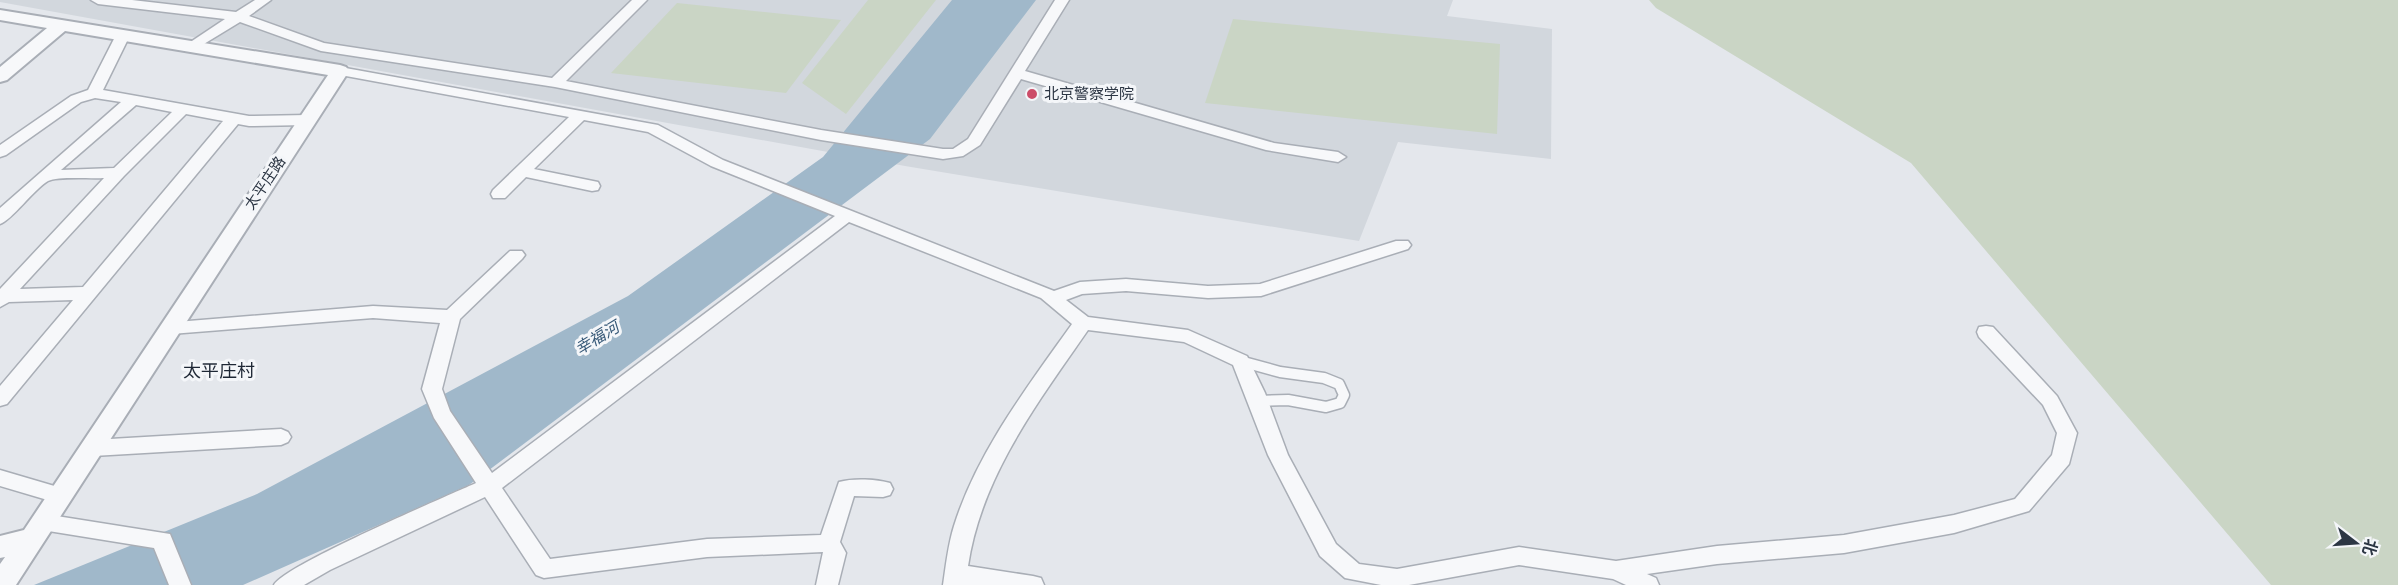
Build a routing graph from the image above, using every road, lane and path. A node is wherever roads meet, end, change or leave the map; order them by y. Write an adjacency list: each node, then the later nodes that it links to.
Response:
1 (98, 0): 6 (street)
2 (264, 0): 6 (street)
3 (640, 0): 13 (street)
4 (1062, 0): 11 (street)
5 (0, 15): 7 (street)
6 (240, 17): 9 (street); 13 (street)
7 (60, 26): 8 (street); 12 (street)
8 (123, 35): 9 (street); 14 (street)
9 (194, 46): 10 (street)
10 (340, 71): 17 (street); 19 (street, 太平庄路)
11 (1017, 73): 13 (street); 21 (street)
12 (0, 76)
13 (555, 83)
14 (94, 93): 15 (street); 20 (street)
15 (134, 99): 16 (street); 24 (street)
16 (183, 109): 18 (street); 23 (street)
17 (580, 115): 22 (street); 27 (street)
18 (235, 117): 19 (street); 31 (street)
19 (307, 120): 36 (street, 太平庄路)
20 (0, 152)
21 (1338, 157)
22 (522, 171): 25 (street); 26 (street)
23 (118, 172): 24 (street); 32 (street)
24 (44, 176): 28 (street)
25 (592, 186)
26 (499, 194)
27 (843, 214): 33 (street); 44 (street)
28 (0, 219)
29 (1402, 245): 33 (street)
30 (516, 255): 34 (street)
31 (88, 293): 32 (street); 39 (street)
32 (2, 298)
33 (1052, 298): 35 (street)
34 (451, 317): 36 (street); 44 (street)
35 (1083, 323): 38 (street); 52 (street)
36 (171, 328): 42 (street, 太平庄路)
37 (1986, 332): 50 (street)
38 (1240, 361): 40 (street); 40 (lane)
39 (0, 399)
40 (1258, 401): 50 (street)
41 (281, 437): 42 (street)
42 (93, 448): 46 (street, 太平庄路)
43 (0, 478): 46 (street)
44 (485, 478): 51 (street); 55 (street)
45 (883, 489): 48 (street)
46 (61, 496): 47 (street, 太平庄路)
47 (38, 531): 49 (street); 54 (street)
48 (829, 543): 51 (street); 56 (street)
49 (5, 562): 53 (street)
50 (1616, 570): 58 (street)
51 (550, 577)
52 (956, 579): 57 (street)
53 (1, 585)
54 (180, 585)
55 (285, 585)
56 (827, 585)
57 (1033, 585)
58 (1648, 585)

